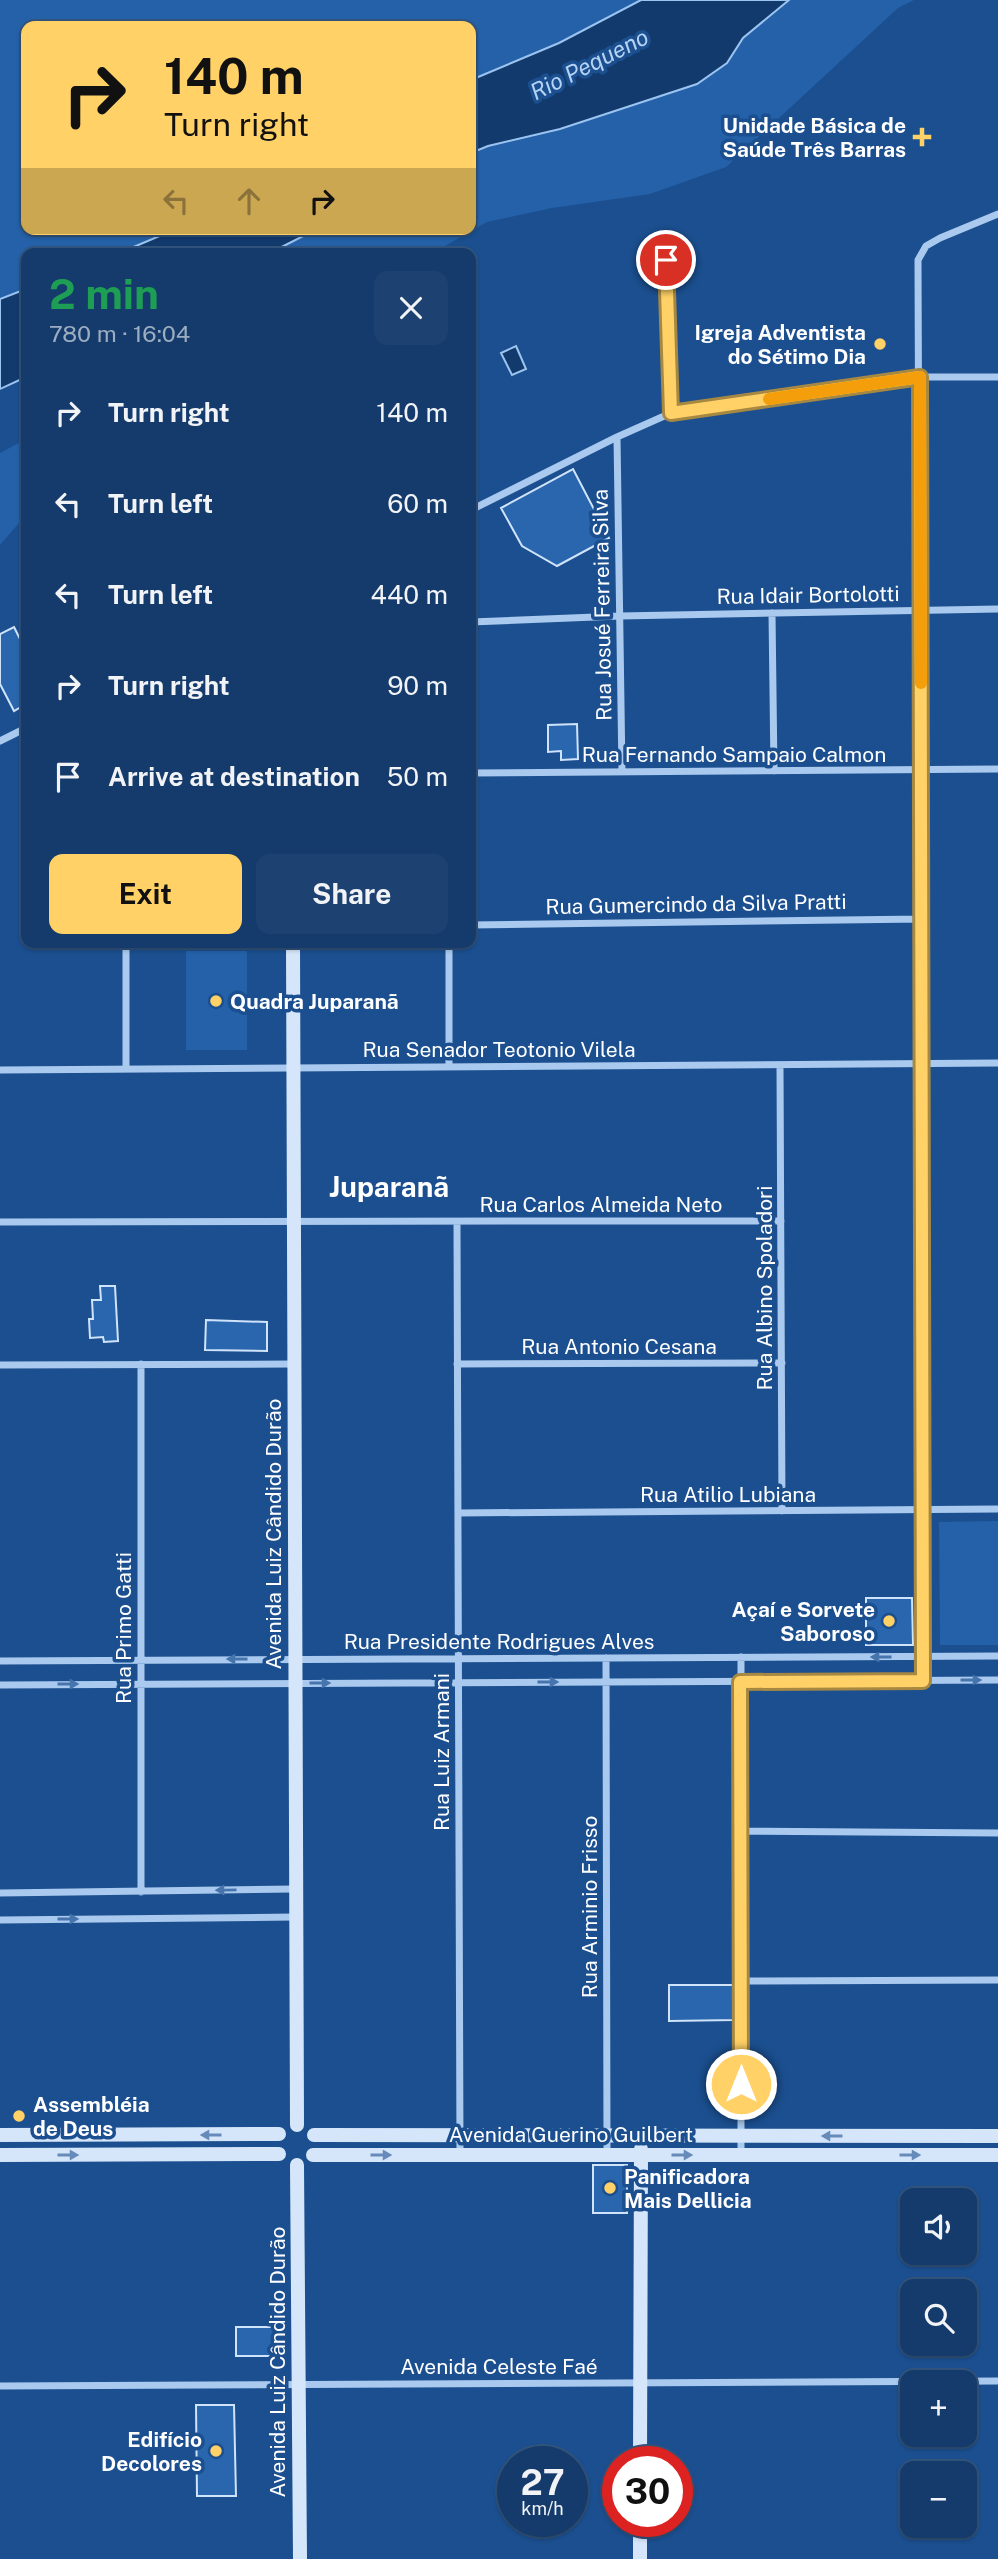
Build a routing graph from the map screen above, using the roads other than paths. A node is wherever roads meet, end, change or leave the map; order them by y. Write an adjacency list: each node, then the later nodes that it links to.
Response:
1 (998, 214): 3 (street)
2 (666, 260): 5 (street)
3 (920, 377): 4 (street); 5 (street); 9 (street)
4 (998, 377)
5 (671, 413): 6 (street)
6 (617, 437): 7 (street); 11 (street, Rua Josué Ferreira Silva)
7 (476, 508)
8 (998, 608): 9 (street, Rua Idair Bortolotti)
9 (920, 610): 10 (street, Rua Idair Bortolotti); 15 (street)
10 (772, 613): 11 (street, Rua Idair Bortolotti); 17 (street)
11 (620, 616): 12 (street, Rua Idair Bortolotti); 18 (street, Rua Josué Ferreira Silva)
12 (476, 622)
13 (21, 730): 14 (street)
14 (0, 741)
15 (921, 769): 16 (street, Rua Fernando Sampaio Calmon); 17 (street, Rua Fernando Sampaio Calmon); 20 (street)
16 (998, 769)
17 (774, 771): 18 (street, Rua Fernando Sampaio Calmon)
18 (622, 772): 19 (street, Rua Fernando Sampaio Calmon)
19 (476, 773)
20 (921, 919): 21 (street, Rua Gumercindo da Silva Pratti); 26 (street)
21 (476, 925)
22 (126, 948): 30 (street)
23 (293, 948): 29 (main road, Avenida Luiz Cândido Durão)
24 (449, 948): 28 (street)
25 (998, 1063): 26 (street, Rua Senador Teotonio Vilela)
26 (922, 1064): 27 (street, Rua Senador Teotonio Vilela); 42 (street)
27 (780, 1065): 28 (street, Rua Senador Teotonio Vilela); 33 (street, Rua Albino Spoladori)
28 (449, 1067): 29 (street, Rua Senador Teotonio Vilela)
29 (293, 1068): 30 (street, Rua Senador Teotonio Vilela); 32 (main road, Avenida Luiz Cândido Durão)
30 (126, 1069): 31 (street, Rua Senador Teotonio Vilela)
31 (0, 1070)
32 (293, 1219): 34 (street, Rua Carlos Almeida Neto); 35 (street, Rua Carlos Almeida Neto); 38 (main road, Avenida Luiz Cândido Durão)
33 (781, 1221): 34 (street, Rua Carlos Almeida Neto); 36 (street, Rua Albino Spoladori)
34 (457, 1222): 39 (street, Rua Luiz Armani)
35 (0, 1223)
36 (782, 1363): 39 (street, Rua Antonio Cesana); 43 (street, Rua Albino Spoladori)
37 (141, 1364): 38 (street); 40 (street); 51 (street, Rua Primo Gatti)
38 (293, 1364): 49 (main road, Avenida Luiz Cândido Durão)
39 (457, 1364): 44 (street, Rua Luiz Armani)
40 (0, 1365)
41 (998, 1509): 42 (street, Rua Atilio Lubiana)
42 (923, 1510): 43 (street, Rua Atilio Lubiana); 45 (street)
43 (782, 1511): 44 (street, Rua Atilio Lubiana)
44 (458, 1513): 50 (street, Rua Luiz Armani)
45 (923, 1656): 46 (street, Rua Presidente Rodrigues Alves); 47 (street, Rua Presidente Rodrigues Alves, one-way to 47); 54 (street)
46 (998, 1656)
47 (741, 1657): 48 (street, Rua Presidente Rodrigues Alves); 56 (street)
48 (606, 1658): 50 (street, Rua Presidente Rodrigues Alves); 55 (street, Rua Arminio Frisso)
49 (294, 1659): 50 (street, Rua Presidente Rodrigues Alves); 51 (street, Rua Presidente Rodrigues Alves, one-way to 51); 57 (main road, Avenida Luiz Cândido Durão)
50 (458, 1659): 58 (street, Rua Luiz Armani)
51 (141, 1660): 52 (street, Rua Presidente Rodrigues Alves); 59 (street, Rua Primo Gatti)
52 (0, 1661)
53 (998, 1680): 54 (street, Rua Presidente Rodrigues Alves, one-way to 53)
54 (923, 1681): 56 (street, Rua Presidente Rodrigues Alves)
55 (606, 1682): 56 (street, Rua Presidente Rodrigues Alves); 58 (street, Rua Presidente Rodrigues Alves, one-way to 55); 75 (street, Rua Arminio Frisso)
56 (740, 1682): 61 (street)
57 (294, 1683): 58 (street, Rua Presidente Rodrigues Alves, one-way to 58); 59 (street, Rua Presidente Rodrigues Alves); 63 (main road, Avenida Luiz Cândido Durão)
58 (457, 1683): 74 (street, Rua Luiz Armani)
59 (141, 1684): 60 (street, Rua Presidente Rodrigues Alves, one-way to 59); 64 (street, Rua Primo Gatti)
60 (0, 1685)
61 (741, 1831): 62 (street); 69 (street)
62 (998, 1833)
63 (294, 1889): 64 (street, one-way to 64); 66 (main road, Avenida Luiz Cândido Durão)
64 (141, 1892): 65 (street)
65 (0, 1893)
66 (295, 1917): 67 (street, one-way to 66); 70 (main road, Avenida Luiz Cândido Durão)
67 (0, 1920)
68 (998, 1980): 69 (street)
69 (742, 1981): 77 (street)
70 (297, 2125): 71 (main road); 73 (main road)
71 (279, 2134): 72 (main road, one-way to 72); 79 (main road)
72 (0, 2135)
73 (314, 2136): 74 (main road, Avenida Guerino Guilbert); 81 (main road)
74 (460, 2136): 75 (main road, Avenida Guerino Guilbert); 82 (street, Rua Luiz Armani)
75 (607, 2136): 76 (main road, Avenida Guerino Guilbert); 83 (street, Rua Arminio Frisso)
76 (641, 2136): 77 (main road, Avenida Guerino Guilbert); 84 (main road)
77 (741, 2136): 78 (main road, Avenida Guerino Guilbert, one-way to 77); 85 (street)
78 (998, 2136)
79 (279, 2154): 80 (main road, one-way to 79); 87 (main road)
80 (0, 2155)
81 (313, 2155): 82 (main road, Avenida Guerino Guilbert, one-way to 82); 87 (main road)
82 (460, 2155): 83 (main road, Avenida Guerino Guilbert)
83 (607, 2155): 84 (main road, Avenida Guerino Guilbert)
84 (641, 2155): 85 (main road, Avenida Guerino Guilbert, one-way to 85); 89 (main road)
85 (741, 2155): 86 (main road, Avenida Guerino Guilbert, one-way to 86)
86 (998, 2155)
87 (296, 2165): 90 (main road, Avenida Luiz Cândido Durão)
88 (998, 2381): 89 (street, Avenida Celeste Faé)
89 (641, 2383): 90 (street, Avenida Celeste Faé); 92 (main road)
90 (298, 2385): 91 (street, Avenida Celeste Faé); 94 (main road, Avenida Luiz Cândido Durão)
91 (0, 2386)
92 (640, 2446)
93 (640, 2537): 95 (main road)
94 (300, 2559)
95 (640, 2559)

